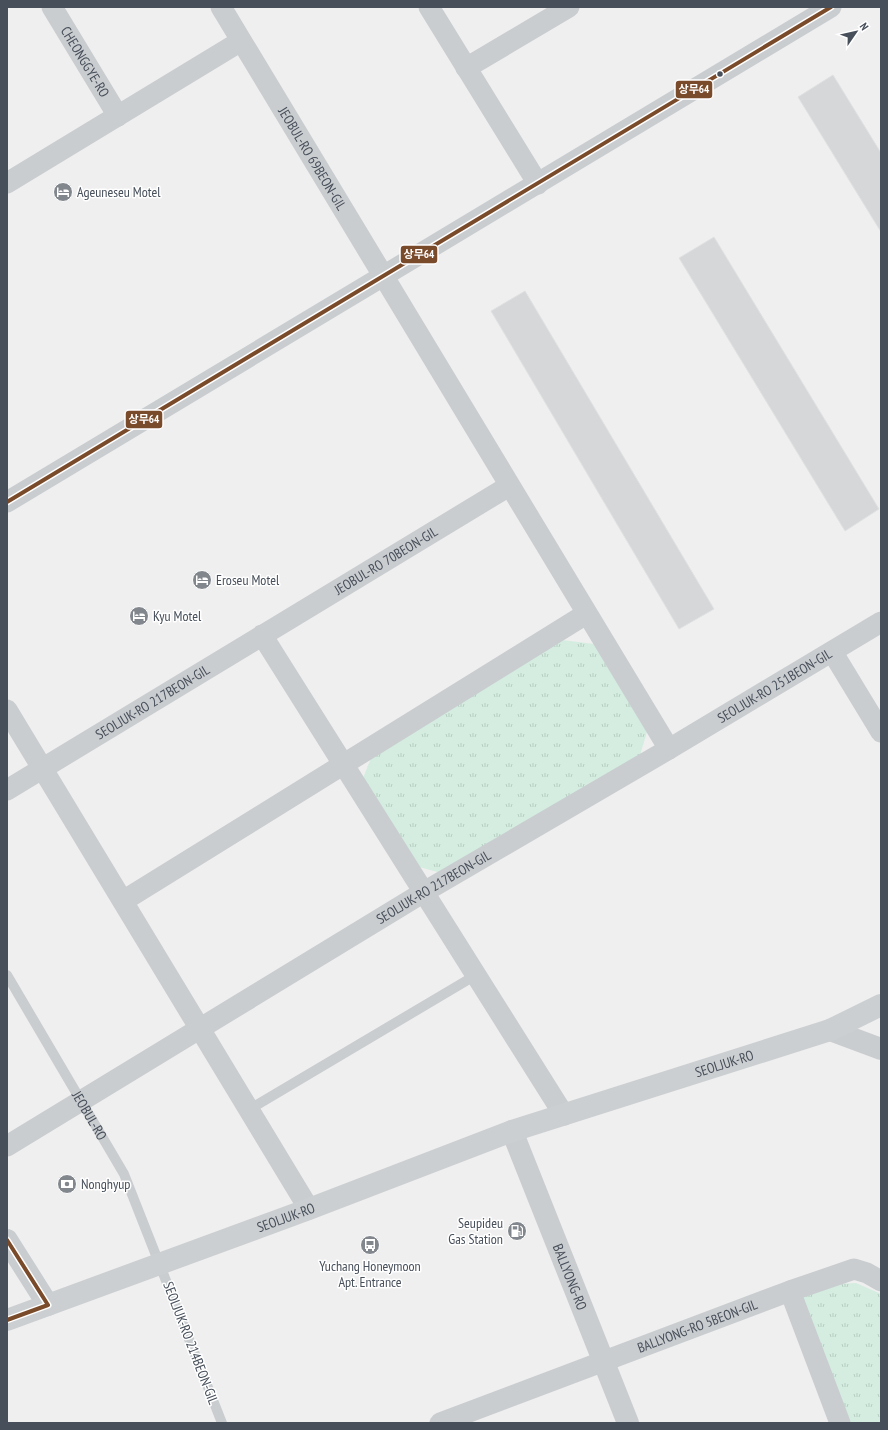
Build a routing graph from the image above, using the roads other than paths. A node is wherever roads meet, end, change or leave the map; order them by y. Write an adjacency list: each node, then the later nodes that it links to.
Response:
1 (52, 7): 8 (street, CHEONGGYE-RO)
2 (221, 7): 6 (street, JEOBUL-RO 69BEON-GIL)
3 (429, 7): 7 (street)
4 (569, 7): 7 (street)
5 (831, 7): 10 (street)
6 (241, 41): 8 (street); 11 (street, JEOBUL-RO 69BEON-GIL)
7 (466, 68): 10 (street)
8 (118, 116): 9 (street)
9 (7, 183)
10 (538, 184): 11 (street)
11 (382, 276): 12 (street); 13 (street)
12 (509, 486): 14 (street); 16 (street, JEOBUL-RO 70BEON-GIL)
13 (7, 502)
14 (586, 614): 20 (street); 21 (street)
15 (881, 622): 17 (street, SEOLJUK-RO 251BEON-GIL)
16 (262, 635): 21 (street); 22 (street, SEOLJUK-RO 217BEON-GIL)
17 (833, 653): 19 (street); 20 (street, SEOLJUK-RO 251BEON-GIL)
18 (7, 710): 22 (street)
19 (881, 732)
20 (669, 749): 24 (street, SEOLJUK-RO 217BEON-GIL)
21 (343, 764): 24 (street); 25 (street)
22 (42, 768): 23 (street, SEOLJUK-RO 217BEON-GIL); 25 (street)
23 (7, 790)
24 (424, 892): 27 (street); 29 (street, SEOLJUK-RO 217BEON-GIL)
25 (123, 901): 29 (street)
26 (7, 975): 32 (lane, JEOBUL-RO)
27 (476, 975): 33 (lane); 34 (street)
28 (881, 1005): 30 (main road, SEOLJUK-RO)
29 (201, 1028): 32 (street, SEOLJUK-RO 217BEON-GIL); 33 (street)
30 (830, 1030): 31 (street); 34 (main road, SEOLJUK-RO)
31 (881, 1049)
32 (81, 1101): 36 (street, SEOLJUK-RO 217BEON-GIL); 39 (lane, JEOBUL-RO)
33 (250, 1109): 37 (street)
34 (564, 1114): 35 (main road, SEOLJUK-RO)
35 (512, 1131): 37 (main road, SEOLJUK-RO); 44 (street, BALLYONG-RO)
36 (7, 1146)
37 (309, 1209): 39 (main road, SEOLJUK-RO)
38 (7, 1240): 42 (street)
39 (159, 1263): 42 (main road, SEOLJUK-RO); 45 (lane, SEOLJUK-RO 214BEON-GIL)
40 (881, 1281): 41 (street, BALLYONG-RO 5BEON-GIL)
41 (790, 1290): 44 (street, BALLYONG-RO 5BEON-GIL); 48 (street)
42 (48, 1305): 43 (main road, SEOLJUK-RO)
43 (7, 1320)
44 (604, 1361): 46 (street, BALLYONG-RO 5BEON-GIL); 47 (street, BALLYONG-RO)
45 (222, 1423)
46 (440, 1423)
47 (628, 1423)
48 (840, 1423)

